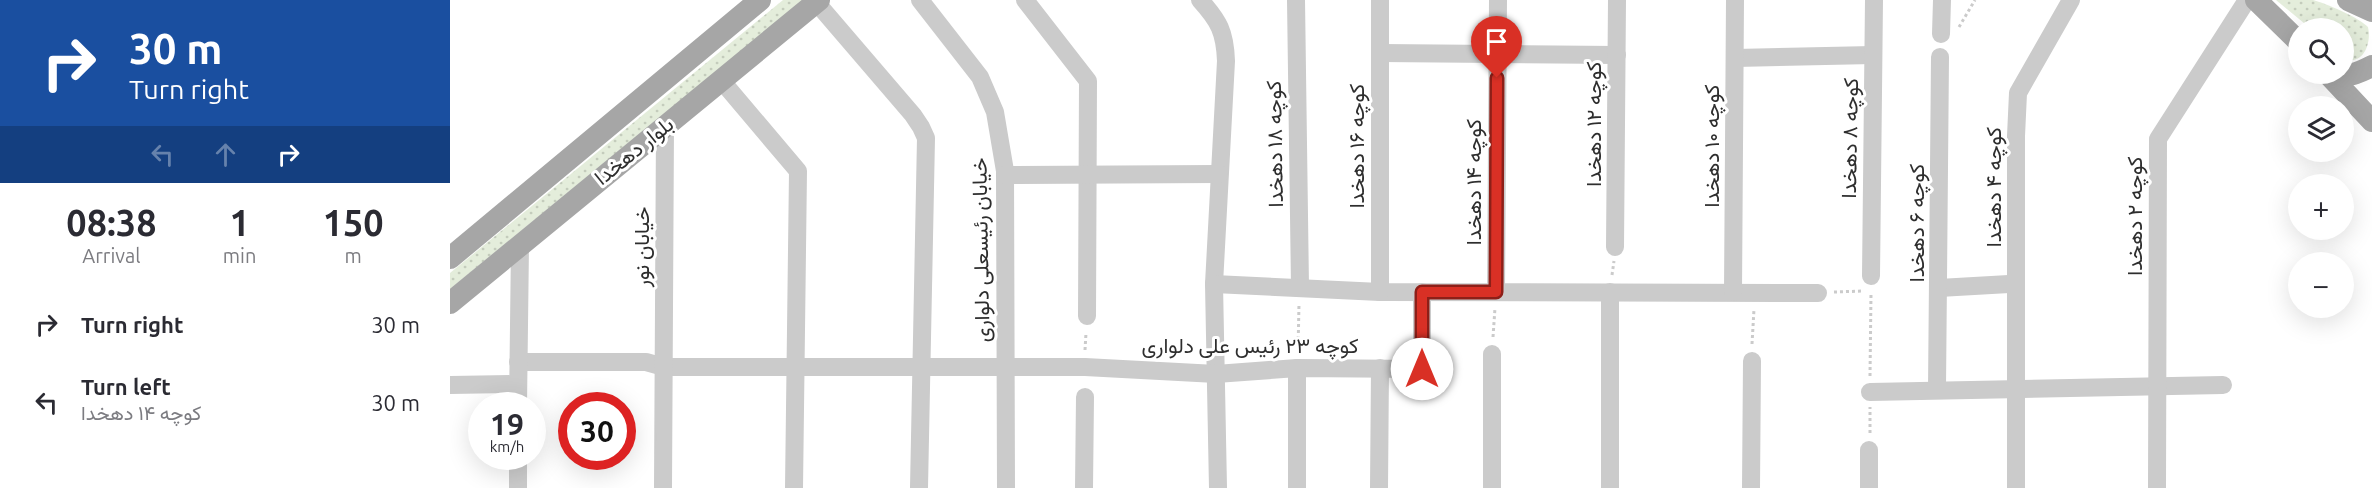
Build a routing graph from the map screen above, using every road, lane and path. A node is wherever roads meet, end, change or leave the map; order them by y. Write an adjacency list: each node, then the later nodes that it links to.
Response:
1 (760, 0): 37 (main road, بلوار دهخدا)
2 (920, 0): 34 (street, خیابان رئیسعلی دلواری)
3 (1025, 0): 32 (street)
4 (1200, 0): 33 (street)
5 (1296, 0): 41 (street, کوچه ۱۸ دهخدا)
6 (1380, 0): 20 (street, کوچه ۱۶ دهخدا)
7 (1498, 0): 21 (street, کوچه ۱۴ دهخدا)
8 (1617, 0): 22 (street, کوچه ۱۲ دهخدا)
9 (1735, 0): 25 (street, کوچه ۱۰ دهخدا)
10 (1874, 0): 23 (street, کوچه ۸ دهخدا)
11 (1942, 0): 19 (street)
12 (2071, 0): 67 (street, کوچه ۴ دهخدا)
13 (2247, 0): 66 (street, کوچه ۲ دهخدا)
14 (2256, 0): 18 (main road)
15 (2348, 0): 17 (main road)
16 (818, 1): 28 (main road, بلوار دهخدا); 55 (street)
17 (2372, 11)
18 (2288, 31)
19 (1941, 34)
20 (1380, 53): 21 (street); 43 (street, کوچه ۱۶ دهخدا)
21 (1498, 54): 22 (street); 45 (street, کوچه ۱۴ دهخدا)
22 (1617, 55): 36 (street, کوچه ۱۲ دهخدا)
23 (1873, 55): 25 (street); 38 (street, کوچه ۸ دهخدا)
24 (1940, 57): 42 (street, کوچه ۶ دهخدا)
25 (1735, 58): 47 (street, کوچه ۱۰ دهخدا)
26 (2372, 66): 27 (main road)
27 (2354, 73)
28 (721, 80): 31 (main road, بلوار دهخدا); 61 (street)
29 (2337, 84): 30 (main road)
30 (2372, 121)
31 (665, 126): 35 (main road, بلوار دهخدا); 58 (street, خیابان نور)
32 (1088, 174): 33 (street); 34 (street); 51 (street)
33 (1219, 174): 39 (street)
34 (1005, 176): 56 (street, خیابان رئیسعلی دلواری)
35 (520, 245): 50 (main road, بلوار دهخدا); 54 (street)
36 (1616, 247): 46 (path)
37 (450, 258)
38 (1871, 276)
39 (1214, 284): 41 (street); 62 (street)
40 (2009, 284): 42 (street)
41 (1300, 287): 43 (street); 59 (path)
42 (1939, 288): 68 (street, کوچه ۶ دهخدا)
43 (1380, 292): 44 (street)
44 (1422, 292): 45 (street); 60 (street, کوچه ۲۳ رئیس علی دلواری)
45 (1496, 292): 46 (street); 52 (path)
46 (1610, 292): 47 (street); 84 (street)
47 (1733, 292): 48 (street)
48 (1755, 292): 49 (street); 53 (path)
49 (1818, 293): 70 (path)
50 (450, 303)
51 (1087, 316): 57 (path)
52 (1492, 354): 83 (street)
53 (1752, 361): 85 (street)
54 (518, 362): 58 (street, کوچه ۲۳ رئیس علی دلواری); 63 (street)
55 (922, 367): 56 (street, کوچه ۲۳ رئیس علی دلواری); 61 (street, کوچه ۲۳ رئیس علی دلواری); 77 (street)
56 (1006, 367): 57 (street, کوچه ۲۳ رئیس علی دلواری); 78 (street, خیابان رئیسعلی دلواری)
57 (1085, 367): 62 (street, کوچه ۲۳ رئیس علی دلواری)
58 (664, 368): 61 (street, کوچه ۲۳ رئیس علی دلواری); 76 (street, خیابان نور)
59 (1298, 368): 60 (street, کوچه ۲۳ رئیس علی دلواری); 62 (street, کوچه ۲۳ رئیس علی دلواری); 81 (street)
60 (1380, 368): 82 (street)
61 (795, 369): 74 (street)
62 (1216, 374): 80 (street)
63 (518, 384): 64 (street); 69 (street)
64 (450, 385)
65 (2223, 385): 66 (street)
66 (2157, 386): 67 (street); 88 (street, کوچه ۲ دهخدا)
67 (2016, 388): 68 (street); 87 (street, کوچه ۴ دهخدا)
68 (1937, 389): 70 (street)
69 (518, 392)
70 (1870, 392): 72 (path)
71 (1085, 397): 79 (street)
72 (1869, 450): 86 (street)
73 (518, 470): 75 (street)
74 (794, 485)
75 (518, 488)
76 (663, 488)
77 (919, 488)
78 (1006, 488)
79 (1084, 488)
80 (1218, 488)
81 (1298, 488)
82 (1379, 488)
83 (1492, 488)
84 (1610, 488)
85 (1751, 488)
86 (1869, 488)
87 (2016, 488)
88 (2157, 488)

